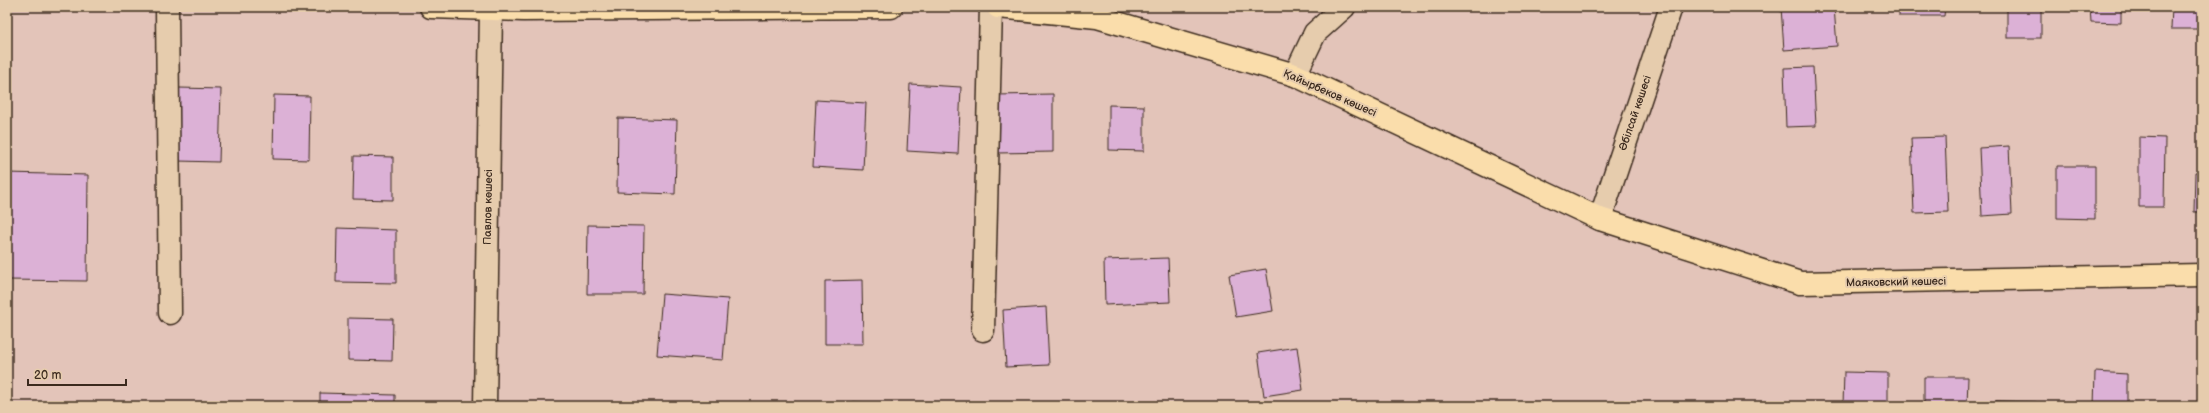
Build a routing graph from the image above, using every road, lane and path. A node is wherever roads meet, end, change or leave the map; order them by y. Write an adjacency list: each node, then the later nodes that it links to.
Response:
1 (167, 7): 13 (street)
2 (431, 7): 9 (main road)
3 (891, 7): 8 (main road)
4 (991, 7): 14 (street)
5 (998, 7): 10 (main road, Қайырбеков көшесі)
6 (1344, 7): 10 (street)
7 (1671, 7): 11 (street, Әбілсай көшесі)
8 (523, 8): 9 (main road)
9 (492, 9): 15 (street, Павлов көшесі)
10 (1295, 75): 11 (main road, Қайырбеков көшесі)
11 (1600, 219): 12 (main road, Маяковский көшесі)
12 (2202, 275)
13 (170, 314)
14 (983, 330)
15 (485, 406)

